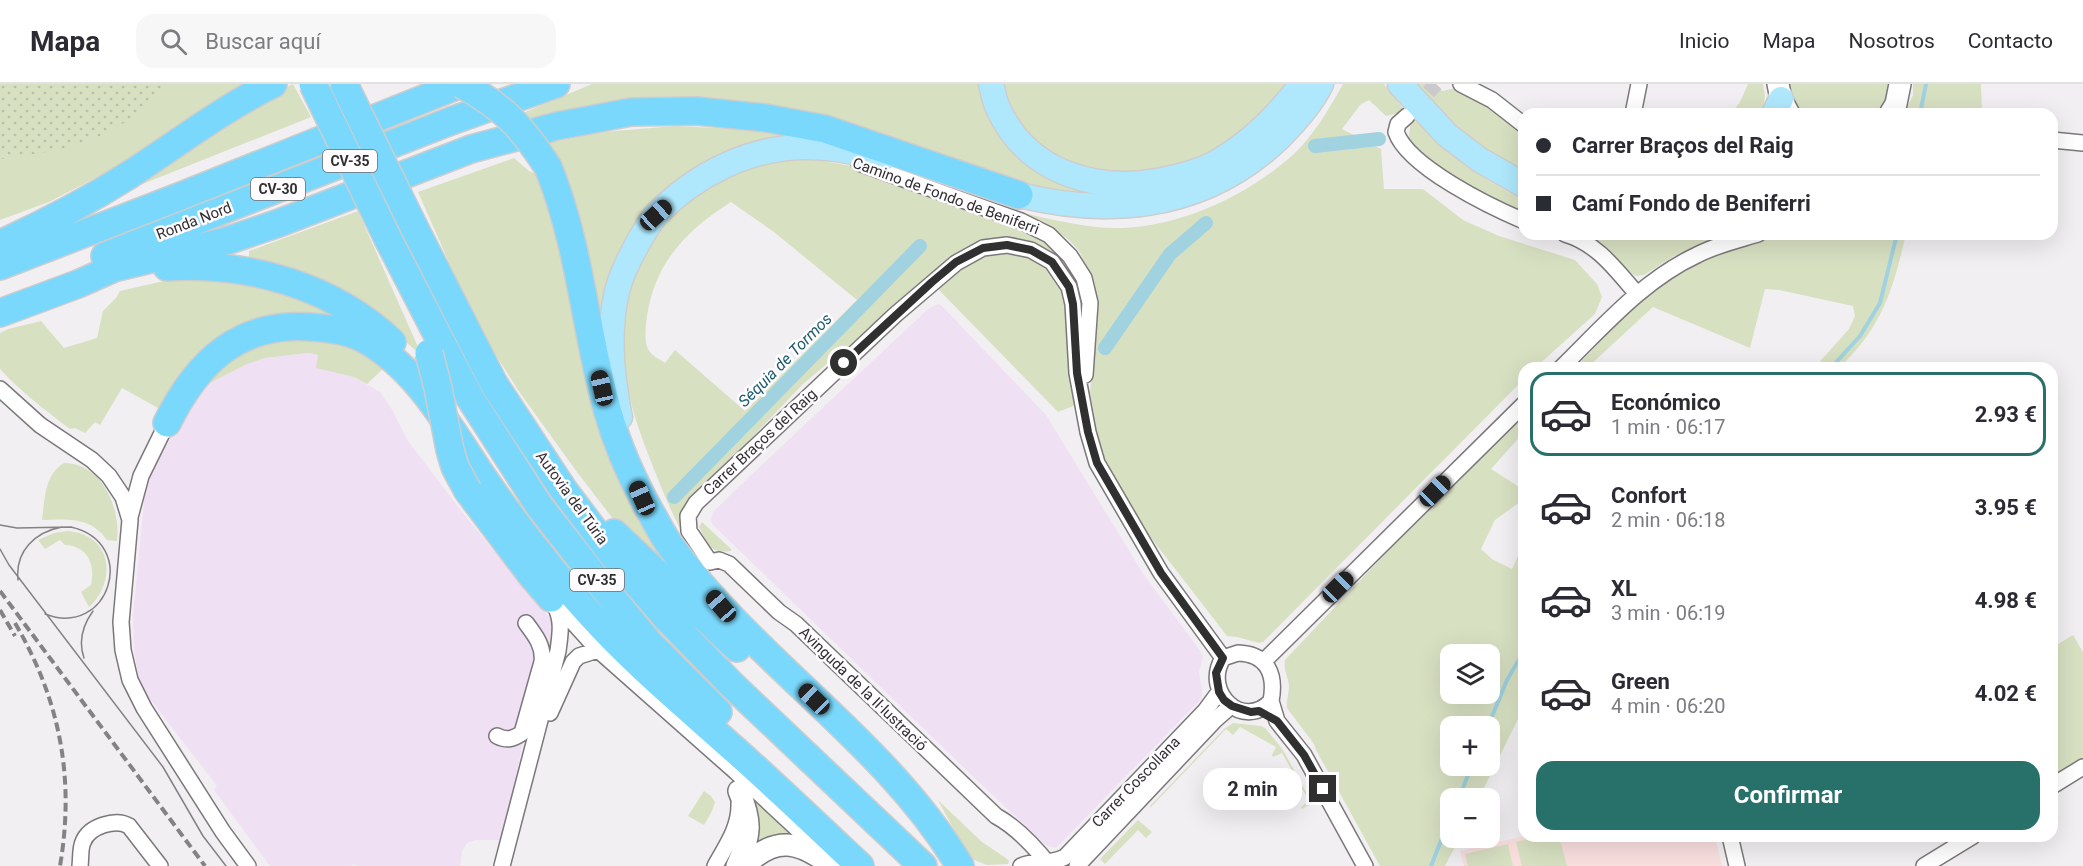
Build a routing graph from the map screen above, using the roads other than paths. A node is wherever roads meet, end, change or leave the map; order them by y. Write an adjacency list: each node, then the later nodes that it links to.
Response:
1 (273, 84): 26 (highway)
2 (313, 84): 23 (highway, Autovia del Túria / CV-35, bridge)
3 (344, 84): 37 (highway, Autovia del Túria / CV-35, bridge)
4 (461, 84): 28 (highway, Ronda Nord / CV-30); 42 (highway, bridge)
5 (556, 84): 31 (highway, Ronda Nord / CV-30)
6 (991, 84): 7 (main road)
7 (1302, 84)
8 (1321, 84): 21 (main road)
9 (1400, 84): 20 (main road)
10 (1461, 84): 16 (street)
11 (1639, 84): 13 (street)
12 (1900, 84): 14 (street)
13 (1634, 108)
14 (1894, 108)
15 (1407, 116): 22 (street)
16 (1518, 120)
17 (2058, 140): 18 (street)
18 (2083, 142)
19 (771, 151): 21 (main road); 35 (street, Camino de Fondo de Beniferri); 42 (main road)
20 (1518, 182)
21 (1019, 195): 29 (highway)
22 (1518, 219)
23 (388, 239): 43 (highway, bridge); 72 (highway, Autovia del Túria / CV-35)
24 (1582, 240): 30 (street)
25 (1740, 240): 30 (street)
26 (0, 244)
27 (1007, 245): 35 (street, Camino de Fondo de Beniferri); 40 (street, Carrer Braços del Raig)
28 (0, 266)
29 (78, 284): 32 (highway); 39 (highway)
30 (1637, 294): 33 (street)
31 (0, 296)
32 (0, 313)
33 (1567, 362)
34 (0, 389): 41 (street)
35 (1084, 402): 46 (street, Camino de Fondo de Beniferri)
36 (1518, 410): 47 (street)
37 (517, 419): 57 (highway); 73 (highway, Autovia del Túria / CV-35)
38 (167, 423): 39 (highway); 41 (street)
39 (461, 444): 71 (highway)
40 (688, 516): 60 (street, Avinguda de la Il·lustració)
41 (130, 520): 63 (street)
42 (706, 589): 74 (highway)
43 (551, 598): 45 (street); 53 (street)
44 (526, 623): 52 (street)
45 (598, 650): 51 (street); 53 (street)
46 (1223, 658): 47 (street); 48 (street)
47 (1263, 662): 50 (street)
48 (1219, 692): 49 (street); 60 (street, Carrer Coscollana)
49 (1232, 706): 50 (street); 76 (street, Carrer Coscollana)
50 (1265, 706): 77 (street)
51 (692, 734): 56 (street); 70 (street)
52 (497, 736)
53 (530, 763): 64 (street)
54 (2083, 767): 55 (street)
55 (2058, 782)
56 (739, 790): 65 (street); 66 (street)
57 (896, 801)
58 (1731, 842): 78 (street)
59 (1963, 842): 79 (street)
60 (1049, 865): 75 (street)
61 (80, 866): 62 (street)
62 (160, 866)
63 (248, 866)
64 (502, 866)
65 (715, 866)
66 (737, 866)
67 (745, 866): 70 (street)
68 (757, 866): 69 (street)
69 (820, 866)
70 (834, 866)
71 (860, 866)
72 (879, 866)
73 (923, 866)
74 (960, 866)
75 (1022, 866)
76 (1077, 866)
77 (1365, 866)
78 (1737, 866)
79 (1924, 866)

